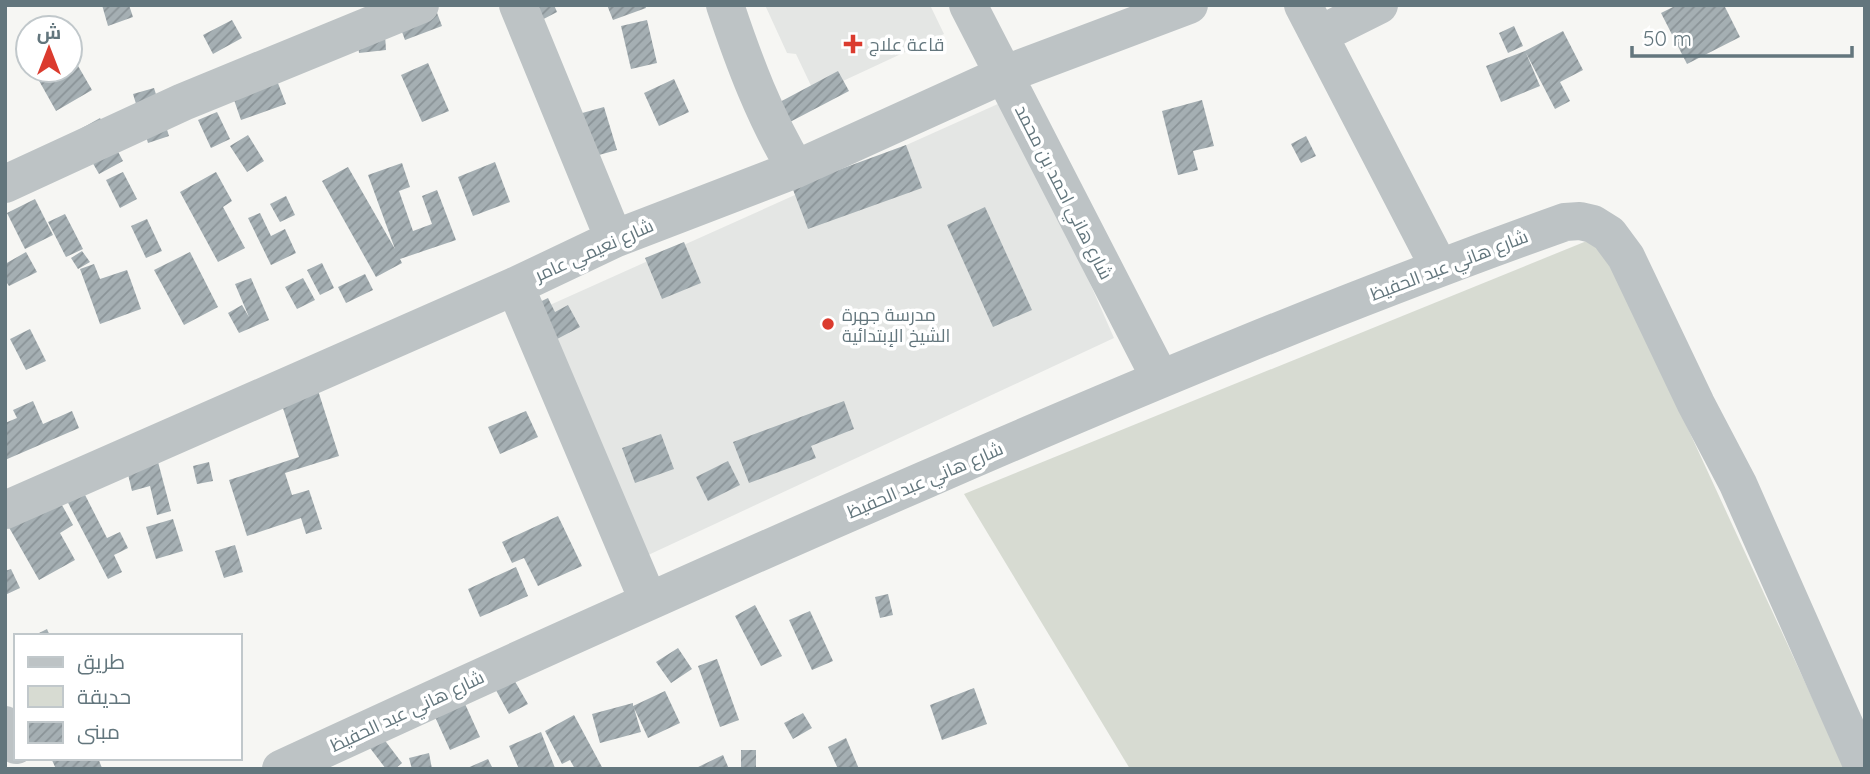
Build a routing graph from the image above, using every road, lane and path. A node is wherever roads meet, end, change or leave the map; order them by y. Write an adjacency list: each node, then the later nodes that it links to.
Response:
1 (420, 5): 10 (street)
2 (518, 5): 11 (street)
3 (725, 5): 9 (street)
4 (968, 5): 8 (street, شارع هاني احمد بن محمد)
5 (1189, 5): 8 (street, شارع نعيمي عامر)
6 (1379, 5): 7 (street)
7 (1311, 20): 12 (street)
8 (1003, 75): 9 (street, شارع نعيمي عامر); 14 (street, شارع هاني احمد بن محمد)
9 (796, 169): 11 (street, شارع نعيمي عامر)
10 (5, 184)
11 (614, 239): 13 (street, شارع نعيمي عامر)
12 (1439, 267): 14 (street, شارع هاني عبد الحفيظ); 20 (street, شارع هاني عبد الحفيظ)
13 (515, 286): 15 (street, شارع نعيمي عامر); 16 (street)
14 (1160, 378): 16 (street, شارع هاني عبد الحفيظ)
15 (5, 510)
16 (648, 600): 19 (street, شارع هاني عبد الحفيظ)
17 (5, 725): 18 (street)
18 (14, 741)
19 (281, 769)
20 (1864, 769)

